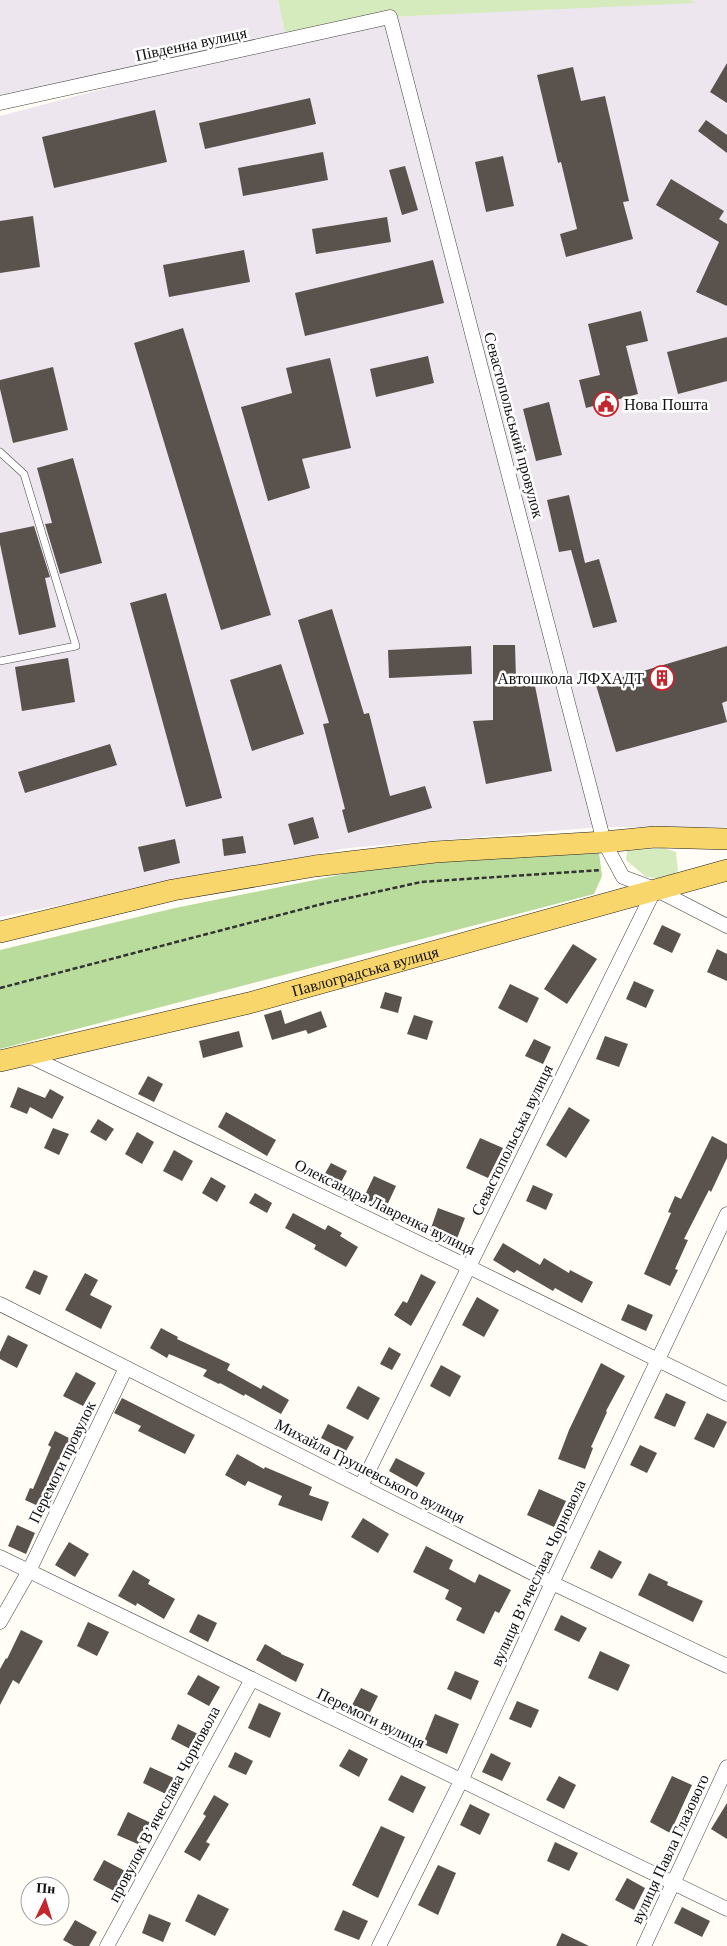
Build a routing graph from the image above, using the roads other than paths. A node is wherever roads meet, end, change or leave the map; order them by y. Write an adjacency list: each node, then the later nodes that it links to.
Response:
1 (390, 17): 2 (street, Південна вулиця); 6 (street, Севастопольський провулок)
2 (0, 103)
3 (0, 452): 4 (lane)
4 (0, 661)
5 (727, 839): 6 (main road)
6 (604, 842): 8 (street, Севастопольський провулок); 10 (main road)
7 (727, 870): 8 (main road, Павлоградська вулиця)
8 (655, 890): 9 (street, Севастопольський провулок); 11 (main road, Павлоградська вулиця); 14 (street, Севастопольська вулиця)
9 (727, 926)
10 (0, 932)
11 (26, 1054): 12 (main road, Павлоградська вулиця); 14 (street, Олександра Лавренка вулиця)
12 (0, 1061)
13 (727, 1214): 16 (street, вулиця В’ячеслава Чорновола)
14 (469, 1267): 16 (street, Олександра Лавренка вулиця); 19 (street, Севастопольська вулиця)
15 (0, 1304): 17 (street, Михайла Грушевського вулиця)
16 (659, 1360): 18 (street, Олександра Лавренка вулиця); 22 (street, вулиця В’ячеслава Чорновола)
17 (126, 1368): 19 (street, Михайла Грушевського вулиця); 21 (street, Перемоги провулок)
18 (727, 1394)
19 (361, 1486): 22 (street, Михайла Грушевського вулиця)
20 (0, 1557): 21 (street, Перемоги вулиця)
21 (29, 1572): 23 (street, Перемоги провулок); 25 (street, Перемоги вулиця)
22 (552, 1583): 24 (street, Михайла Грушевського вулиця); 27 (street, вулиця В’ячеслава Чорновола)
23 (0, 1622)
24 (727, 1666)
25 (252, 1679): 27 (street, Перемоги вулиця); 30 (street, провулок В’ячеслава Чорновола)
26 (727, 1766): 28 (street, вулиця Павла Глазового)
27 (460, 1781): 28 (street, Перемоги вулиця); 31 (street, вулиця В’ячеслава Чорновола)
28 (674, 1884): 29 (street, Перемоги вулиця); 32 (street, вулиця Павла Глазового)
29 (727, 1909)
30 (107, 1946)
31 (379, 1946)
32 (644, 1946)

